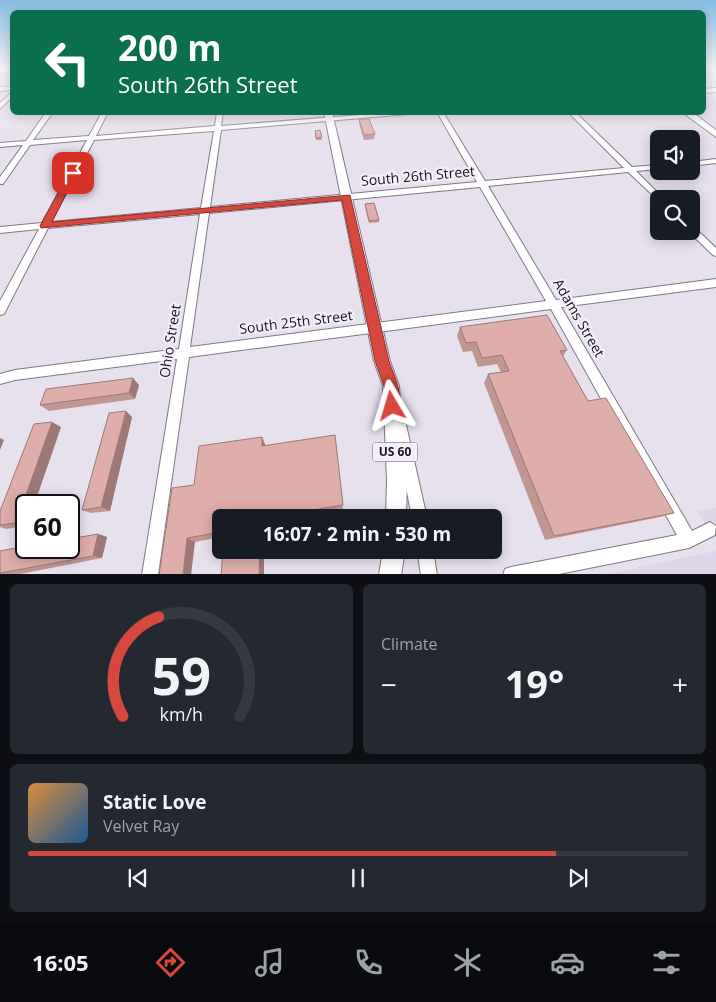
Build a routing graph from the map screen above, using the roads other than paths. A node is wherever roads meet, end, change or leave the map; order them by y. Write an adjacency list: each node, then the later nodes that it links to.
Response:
1 (10, 96): 2 (street)
2 (0, 107)
3 (48, 115): 14 (street)
4 (104, 115): 13 (street)
5 (219, 115): 11 (street, Ohio Street)
6 (354, 115): 10 (street)
7 (442, 115): 21 (street, Adams Street)
8 (574, 115): 19 (street)
9 (690, 115): 12 (main road)
10 (329, 116): 11 (street); 23 (main road, US 60)
11 (217, 129): 13 (street); 24 (street, Ohio Street)
12 (716, 134)
13 (92, 138): 14 (street); 25 (street)
14 (28, 143): 15 (street); 20 (street)
15 (0, 145)
16 (716, 161): 17 (street)
17 (700, 163)
18 (650, 168): 19 (street, South 26th Street)
19 (630, 170): 21 (street, South 26th Street); 22 (street)
20 (0, 182)
21 (483, 184): 23 (street, South 26th Street); 30 (street, Adams Street)
22 (651, 190)
23 (346, 197): 24 (street, South 26th Street); 32 (main road, US 60)
24 (205, 210): 25 (street, South 26th Street); 33 (street, Ohio Street)
25 (45, 226): 26 (street, South 26th Street); 31 (street)
26 (0, 230)
27 (700, 238): 28 (street)
28 (716, 253)
29 (716, 283): 30 (street, South 25th Street)
30 (554, 305): 32 (street, South 25th Street); 39 (street, Adams Street)
31 (0, 311)
32 (375, 327): 33 (street, South 25th Street); 35 (main road, US 60)
33 (184, 352): 34 (street, South 25th Street); 42 (street, Ohio Street)
34 (0, 379)
35 (391, 386): 36 (main road, US 60); 37 (street)
36 (396, 509)
37 (418, 509)
38 (710, 530): 39 (street)
39 (689, 540): 45 (street)
40 (392, 559): 43 (main road)
41 (426, 559): 44 (street)
42 (150, 574)
43 (390, 574)
44 (429, 574)
45 (512, 574)

